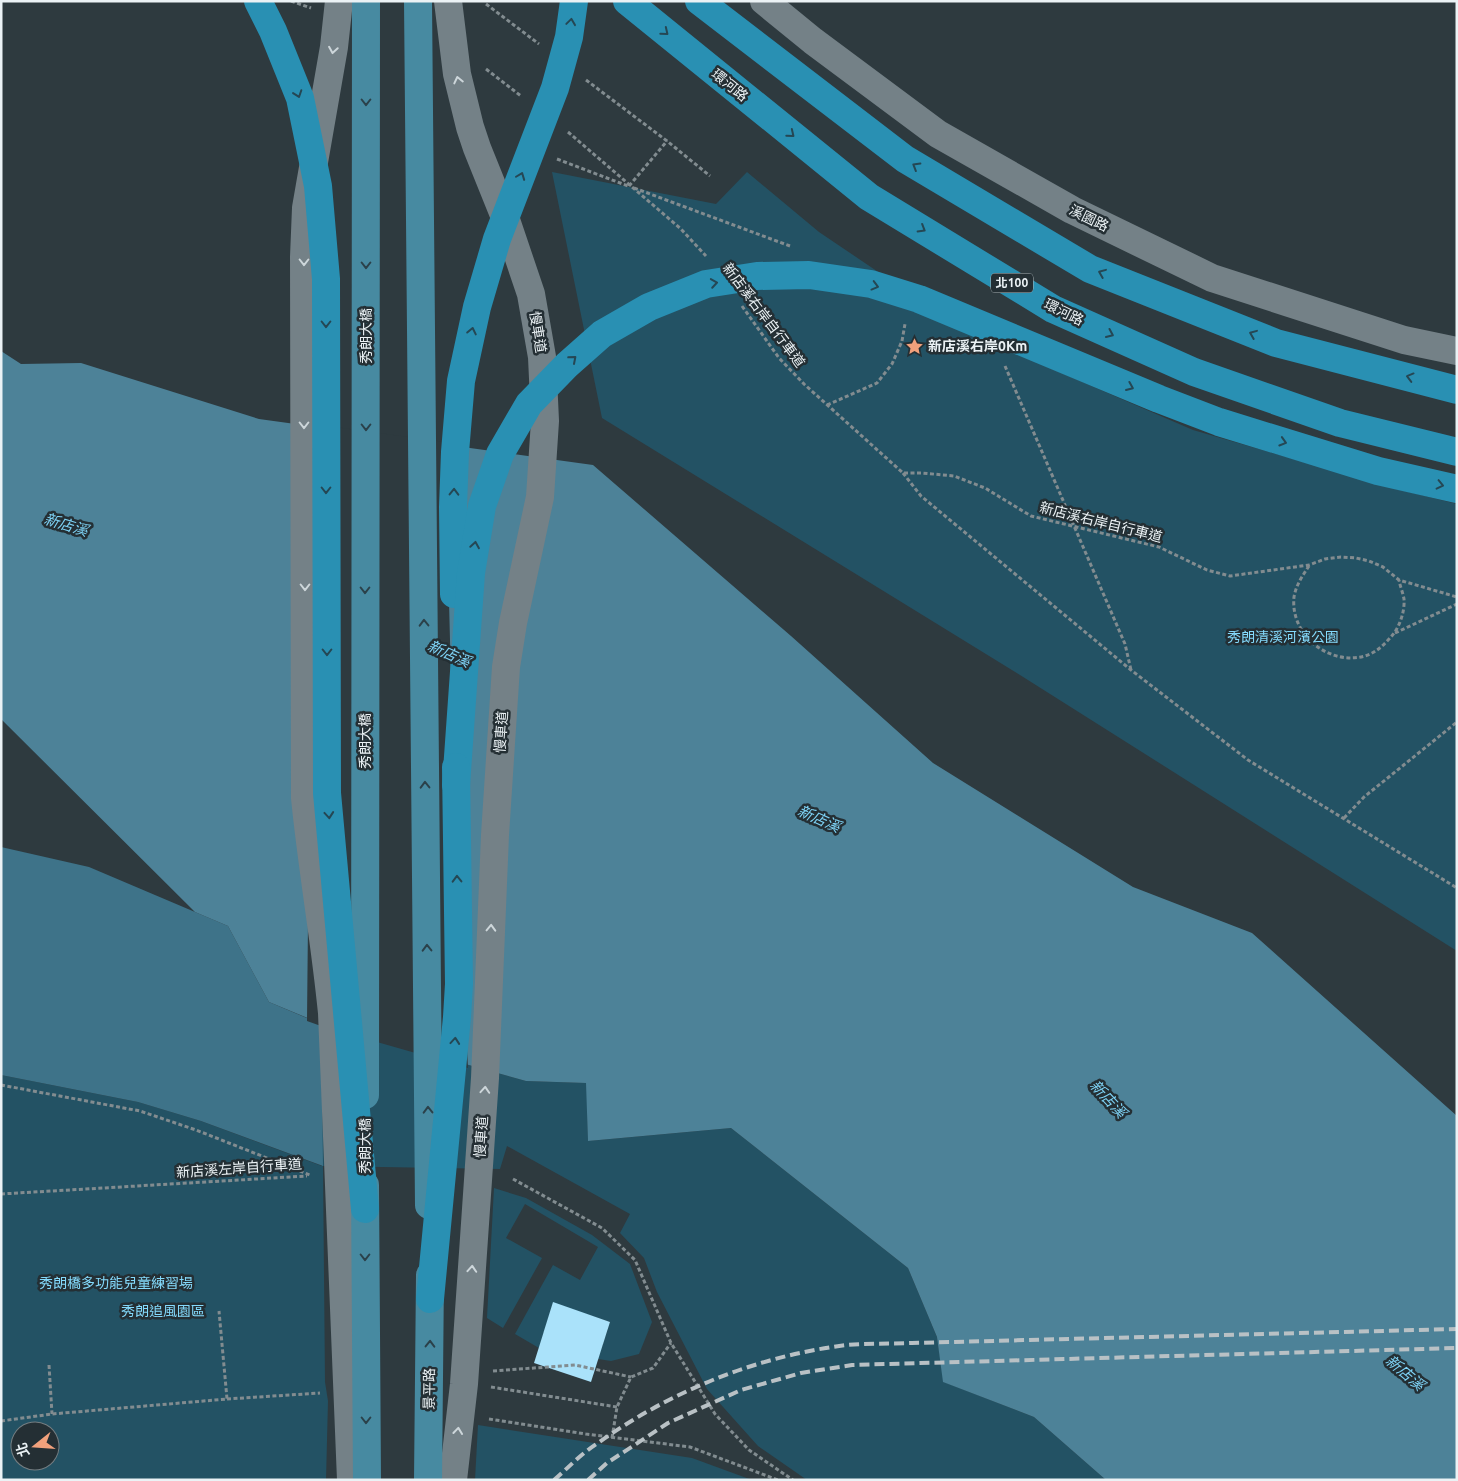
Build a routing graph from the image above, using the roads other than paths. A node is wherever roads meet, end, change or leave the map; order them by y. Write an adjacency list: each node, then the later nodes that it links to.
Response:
1 (258, 1): 15 (highway, one-way to 15)
2 (366, 1): 15 (main road, 秀朗大橋, one-way to 15)
3 (418, 1): 16 (main road, one-way to 3)
4 (448, 1): 20 (street, 慢車道, one-way to 4)
5 (574, 1): 14 (highway, one-way to 5)
6 (627, 1): 12 (highway, 環河路 / 北100, one-way to 12)
7 (699, 1): 11 (highway, one-way to 7)
8 (764, 1): 10 (street, 溪園路)
9 (329, 6): 17 (street, one-way to 17)
10 (1457, 351)
11 (1457, 390)
12 (1457, 452)
13 (1457, 489): 14 (highway, one-way to 13)
14 (456, 785): 16 (highway, one-way to 14)
15 (365, 1209): 18 (main road, 秀朗大橋, one-way to 18)
16 (430, 1299): 19 (main road, 景平路, one-way to 16)
17 (351, 1480)
18 (367, 1480)
19 (428, 1480)
20 (453, 1480)

